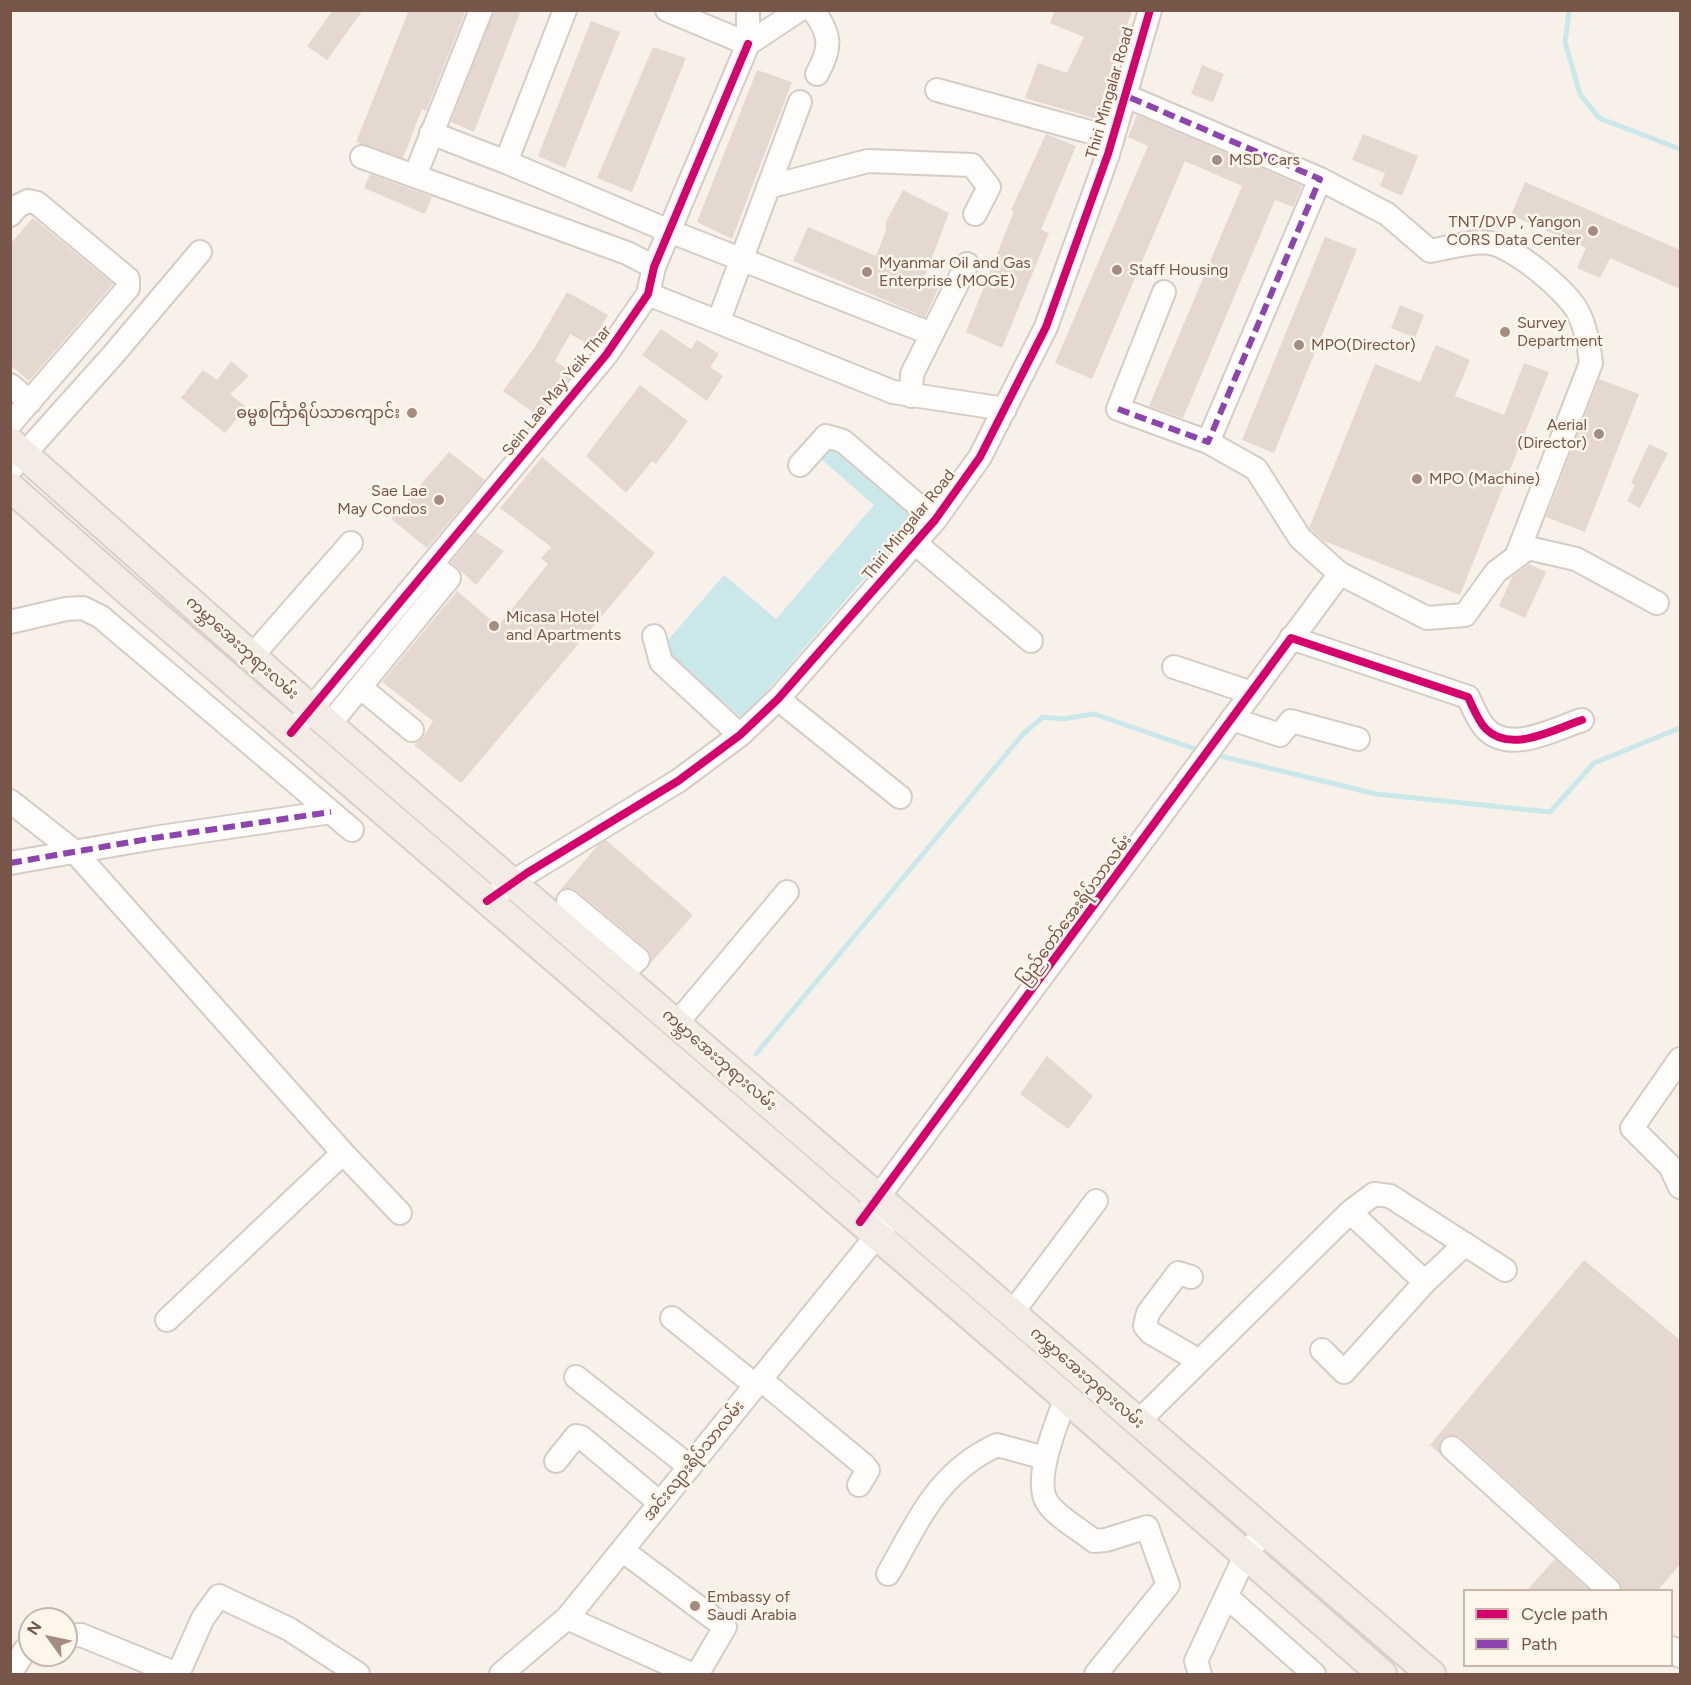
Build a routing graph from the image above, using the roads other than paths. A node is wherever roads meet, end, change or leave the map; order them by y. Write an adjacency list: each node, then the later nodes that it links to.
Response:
1 (481, 10): 13 (street)
2 (565, 10): 16 (street)
3 (667, 10): 8 (street)
4 (748, 10): 8 (street)
5 (813, 10): 9 (street)
6 (1150, 10): 11 (street, Thiri Mingalar Road)
7 (787, 14): 8 (street)
8 (748, 44): 22 (street, Sein Lae May Yeik Thar)
9 (817, 74)
10 (937, 90): 14 (street)
11 (1124, 95): 14 (street, Thiri Mingalar Road); 18 (street)
12 (800, 102): 19 (street)
13 (431, 133): 16 (street); 17 (street)
14 (1112, 138): 34 (street, Thiri Mingalar Road)
15 (362, 157): 17 (street)
16 (506, 162): 22 (street)
17 (415, 176): 26 (street)
18 (1320, 179): 36 (street); 43 (street)
19 (768, 187): 20 (street); 24 (street)
20 (975, 213)
21 (10, 215): 33 (street)
22 (669, 231): 24 (street); 26 (street, Sein Lae May Yeik Thar)
23 (200, 252): 37 (street)
24 (741, 259): 29 (street); 30 (street)
25 (967, 264): 30 (street)
26 (654, 267): 28 (street, Sein Lae May Yeik Thar)
27 (1164, 292): 36 (street)
28 (648, 294): 29 (street); 44 (street, Sein Lae May Yeik Thar)
29 (719, 320): 32 (street)
30 (932, 334): 32 (street)
31 (10, 385): 33 (street)
32 (911, 396): 34 (street)
33 (30, 402): 35 (street)
34 (1005, 409): 40 (street, Thiri Mingalar Road)
35 (10, 424)
36 (1208, 442): 43 (street)
37 (15, 456): 51 (main road, ကမ္ဘာအေးဘုရားလမ်း)
38 (800, 465): 40 (street)
39 (10, 487): 60 (main road, ကမ္ဘာအေးဘုရားလမ်း)
40 (935, 520): 42 (street, Thiri Mingalar Road)
41 (351, 543): 51 (street)
42 (915, 543): 50 (street); 55 (street, Thiri Mingalar Road)
43 (1516, 557): 46 (street)
44 (432, 565): 53 (street); 56 (street, Sein Lae May Yeik Thar)
45 (1333, 583): 49 (street, ပြည်တော်အေးရိပ်သာလမ်း)
46 (1657, 603)
47 (10, 622): 65 (street)
48 (654, 636): 61 (street)
49 (1291, 638): 54 (street, ပြည်တော်အေးရိပ်သာလမ်း); 58 (street)
50 (1030, 640)
51 (252, 656): 56 (main road, ကမ္ဘာအေးဘုရားလမ်း)
52 (1174, 667): 54 (street)
53 (360, 687): 56 (street); 59 (street)
54 (1252, 693): 57 (street, ပြည်တော်အေးရိပ်သာလမ်း)
55 (778, 699): 61 (street, Thiri Mingalar Road); 63 (street)
56 (320, 717): 60 (street); 69 (main road, ကမ္ဘာအေးဘုရားလမ်း)
57 (1232, 719): 62 (street); 79 (street, ပြည်တော်အေးရိပ်သာလမ်း)
58 (1582, 720)
59 (412, 730)
60 (291, 733): 71 (main road, ကမ္ဘာအေးဘုရားလမ်း)
61 (740, 735): 69 (street, Thiri Mingalar Road)
62 (1358, 739)
63 (900, 797)
64 (10, 801): 67 (street)
65 (331, 812): 66 (street); 67 (street)
66 (352, 830)
67 (75, 852): 68 (street); 76 (street)
68 (10, 863)
69 (513, 882): 71 (street, Thiri Mingalar Road); 73 (main road, ကမ္ဘာအေးဘုရားလမ်း)
70 (787, 892): 74 (street)
71 (487, 901): 82 (main road, ကမ္ဘာအေးဘုရားလမ်း)
72 (568, 901): 73 (street)
73 (621, 975): 74 (main road, ကမ္ဘာအေးဘုရားလမ်း)
74 (677, 1023): 79 (main road, ကမ္ဘာအေးဘုရားလမ်း)
75 (1680, 1059): 77 (street)
76 (343, 1153): 81 (street); 89 (street)
77 (1680, 1187)
78 (1096, 1202): 87 (street)
79 (887, 1205): 82 (street, ပြည်တော်အေးရိပ်သာလမ်း); 87 (main road, ကမ္ဘာအေးဘုရားလမ်း)
80 (1350, 1212): 83 (street); 86 (street); 91 (street)
81 (400, 1213)
82 (868, 1229): 94 (street, အင်းလျားရိပ်သာလမ်း); 95 (main road, ကမ္ဘာအေးဘုရားလမ်း)
83 (1465, 1244): 84 (street); 86 (street)
84 (1505, 1270)
85 (1191, 1277): 91 (street)
86 (1425, 1282): 90 (street)
87 (1012, 1313): 92 (main road, ကမ္ဘာအေးဘုရားလမ်း)
88 (672, 1318): 94 (street)
89 (167, 1320)
90 (1322, 1350)
91 (1198, 1360): 96 (street)
92 (1084, 1375): 95 (main road); 96 (main road, ကမ္ဘာအေးဘုရားလမ်း)
93 (576, 1377): 100 (street)
94 (757, 1382): 100 (street, အင်းလျားရိပ်သာလမ်း); 101 (street)
95 (1066, 1398): 98 (street); 105 (main road, ကမ္ဘာအေးဘုရားလမ်း)
96 (1138, 1422): 103 (main road, ကမ္ဘာအေးဘုရားလမ်း)
97 (1452, 1448): 107 (street)
98 (1045, 1458): 106 (street); 117 (street)
99 (556, 1461): 102 (street)
100 (690, 1467): 102 (street, အင်းလျားရိပ်သာလမ်း)
101 (859, 1485)
102 (660, 1503): 104 (street, အင်းလျားရိပ်သာလမ်း)
103 (1266, 1530): 105 (street); 112 (main road, ကမ္ဘာအေးဘုရားလမ်း)
104 (622, 1550): 109 (street, အင်းလျားရိပ်သာလမ်း); 109 (street)
105 (1246, 1554): 108 (street); 120 (main road, ကမ္ဘာအေးဘုရားလမ်း)
106 (888, 1575)
107 (1608, 1589)
108 (1227, 1596): 118 (street); 119 (street)
109 (567, 1618): 116 (street, အင်းလျားရိပ်သာလမ်း)
110 (78, 1635): 114 (street)
111 (18, 1661): 113 (street)
112 (1421, 1666): 120 (street)
113 (10, 1674)
114 (177, 1674): 115 (street)
115 (358, 1674)
116 (501, 1674)
117 (1096, 1674)
118 (1200, 1674)
119 (1314, 1674)
120 (1383, 1674)

